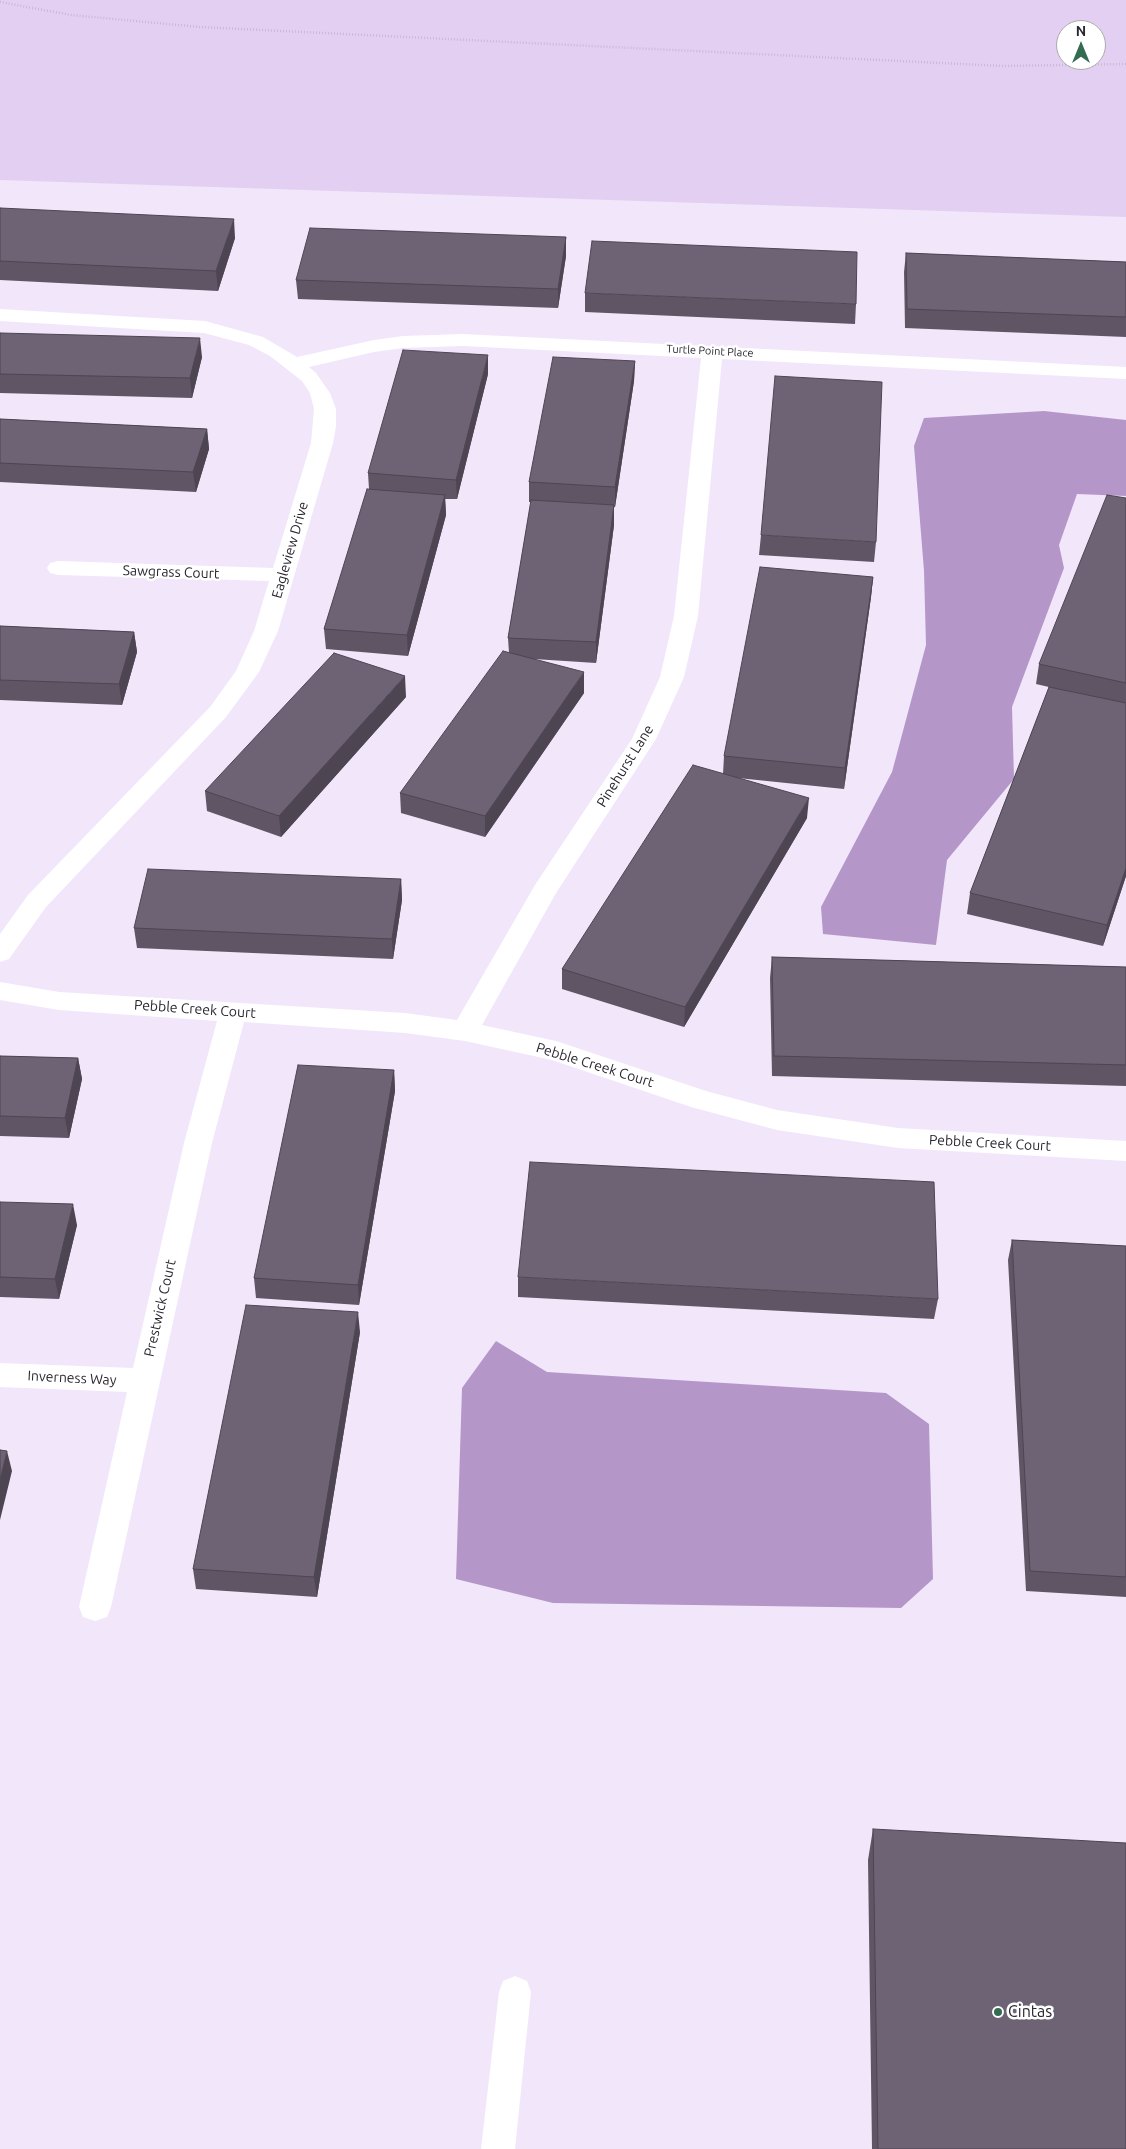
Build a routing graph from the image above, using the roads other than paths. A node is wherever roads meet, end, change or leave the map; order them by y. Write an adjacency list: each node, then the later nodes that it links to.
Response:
1 (0, 315): 3 (street, Eagleview Drive)
2 (712, 351): 3 (street, Turtle Point Place); 4 (street, Turtle Point Place); 10 (street, Pinehurst Lane)
3 (295, 364): 6 (street, Eagleview Drive)
4 (1126, 373)
5 (58, 568): 6 (street, Sawgrass Court)
6 (283, 575): 7 (street, Eagleview Drive)
7 (0, 953)
8 (0, 991): 9 (street, Pebble Creek Court)
9 (233, 1012): 10 (street, Pebble Creek Court); 13 (street, Prestwick Court)
10 (465, 1031): 11 (street, Pebble Creek Court)
11 (1126, 1151)
12 (0, 1375): 13 (street, Inverness Way)
13 (144, 1381): 14 (street, Prestwick Court)
14 (95, 1607)
15 (515, 1992): 16 (lane)
16 (498, 2149)

